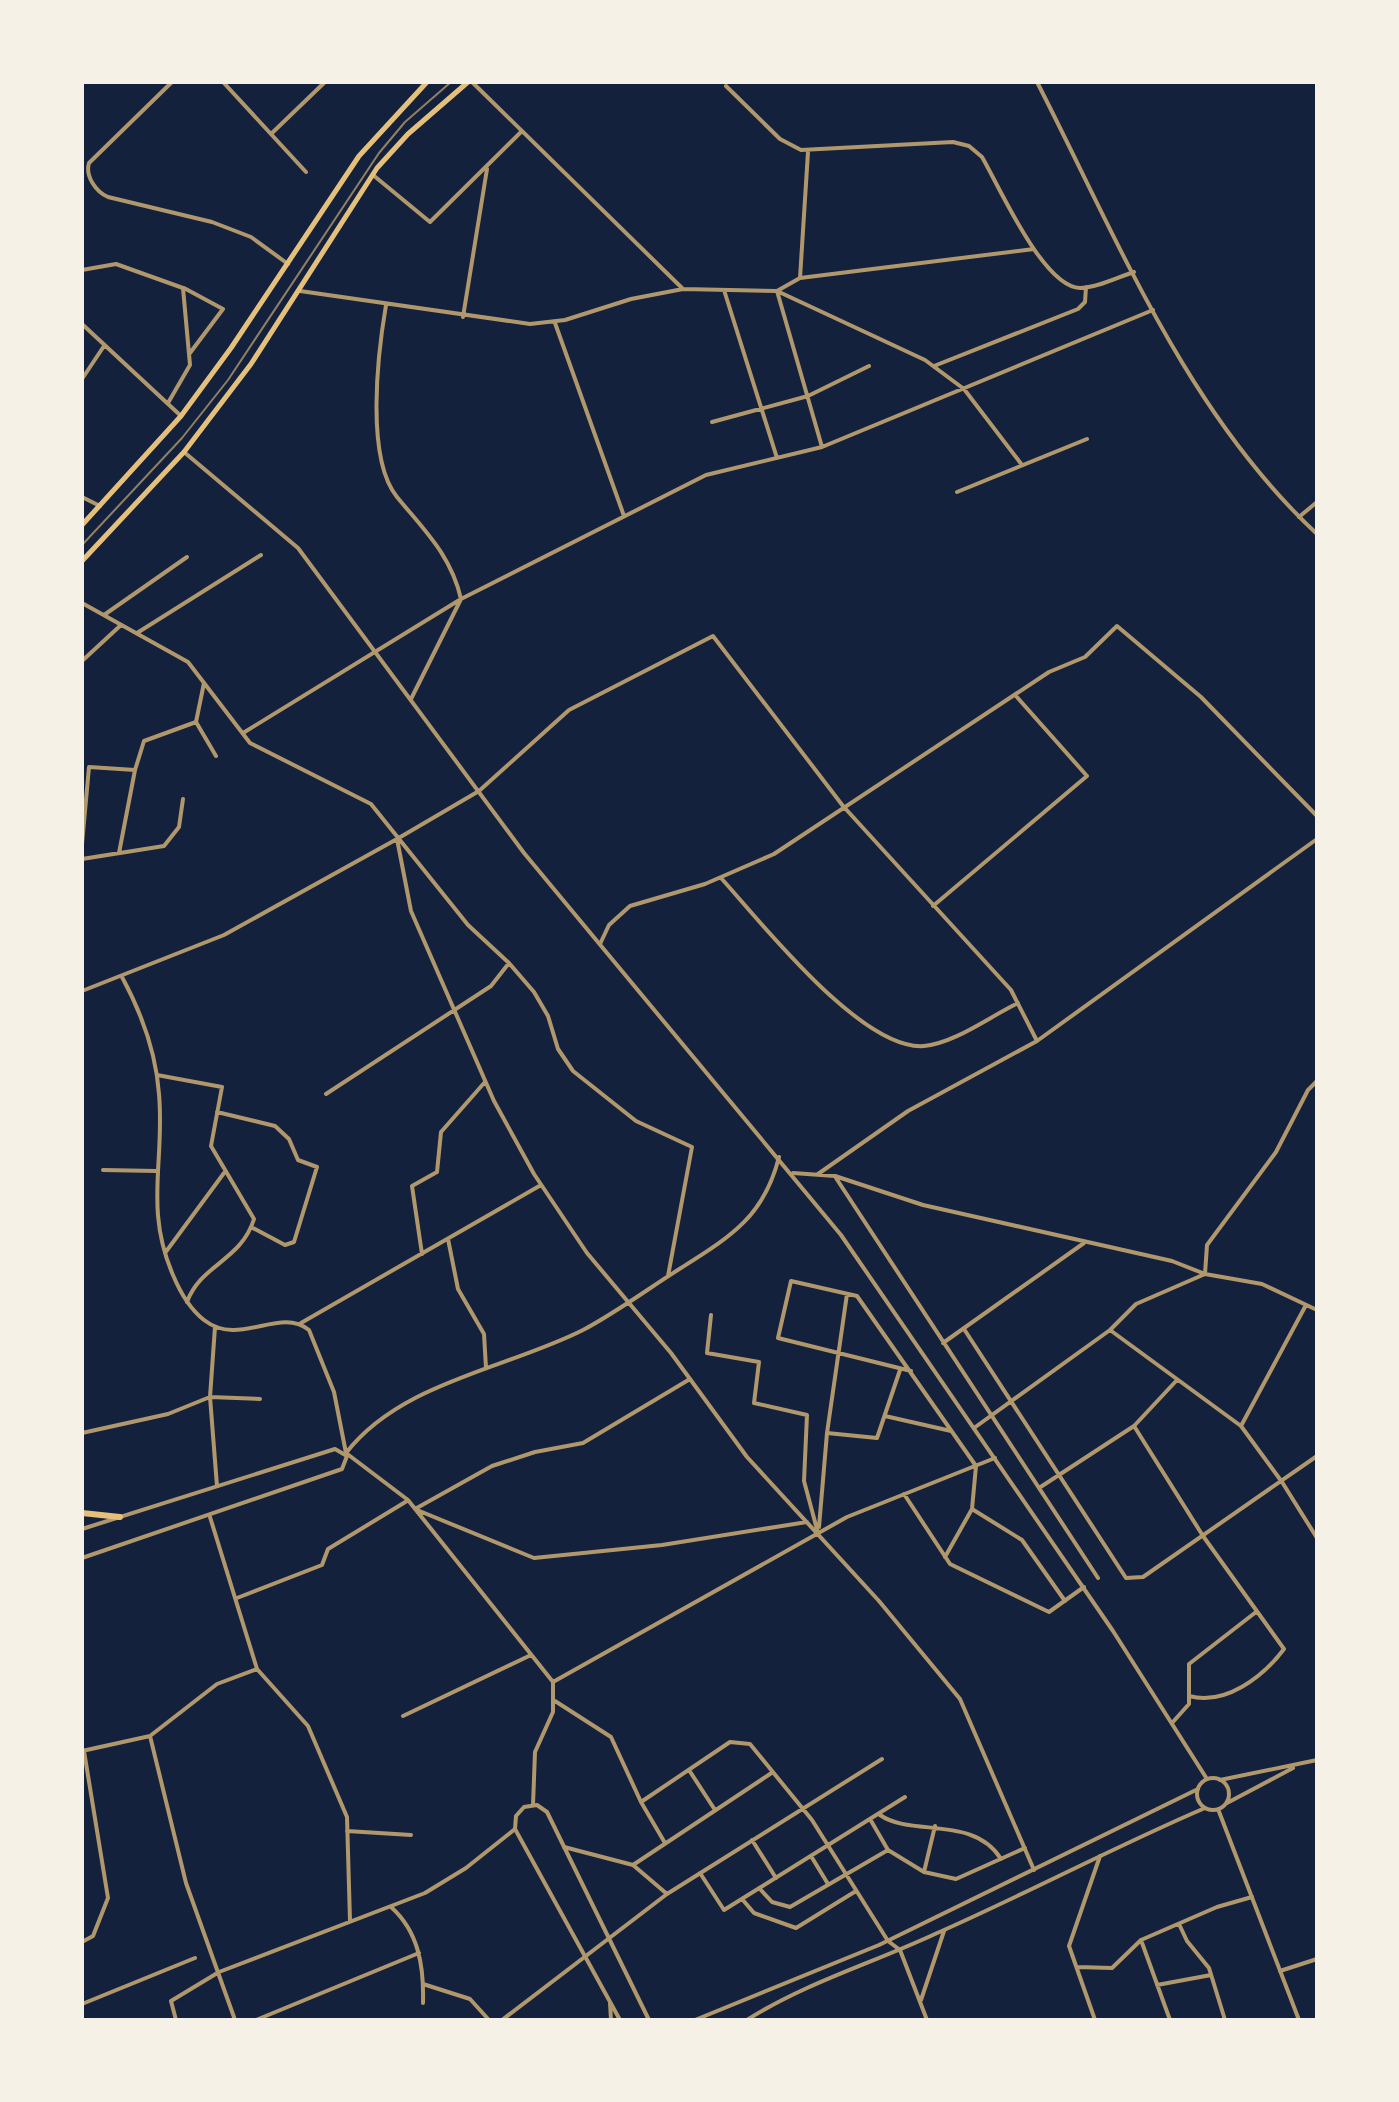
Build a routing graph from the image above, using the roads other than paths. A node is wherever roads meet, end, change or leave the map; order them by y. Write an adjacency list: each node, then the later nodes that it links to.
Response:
1 (172, 82): 17 (street)
2 (223, 82): 9 (street)
3 (233, 82): 9 (street)
4 (325, 82): 11 (street)
5 (427, 82): 17 (main road)
6 (470, 82): 10 (street); 15 (main road)
7 (1037, 82): 19 (street)
8 (726, 86): 12 (street)
9 (228, 87): 11 (street)
10 (522, 131): 13 (street); 23 (street)
11 (271, 134): 14 (street)
12 (808, 151): 16 (street); 20 (street)
13 (487, 167): 15 (street); 29 (street)
14 (306, 172)
15 (373, 175): 25 (main road)
16 (1034, 249): 20 (street); 21 (street)
17 (288, 264): 41 (main road)
18 (82, 270): 22 (street)
19 (1134, 272): 21 (street); 28 (street)
20 (800, 278): 26 (street)
21 (1086, 287): 35 (street)
22 (183, 288): 33 (street); 33 (street)
23 (683, 289): 24 (street); 30 (street)
24 (724, 290): 26 (street); 40 (street)
25 (300, 291): 27 (street); 45 (main road)
26 (777, 291): 35 (street); 38 (street)
27 (386, 305): 29 (street); 59 (street)
28 (1153, 310): 37 (street); 53 (street)
29 (463, 317): 30 (street)
30 (555, 322): 52 (street)
31 (82, 324): 32 (street)
32 (104, 346): 36 (street); 39 (street)
33 (189, 355): 39 (street)
34 (869, 366): 38 (street)
35 (934, 366): 37 (street)
36 (82, 379)
37 (964, 389): 44 (street); 47 (street)
38 (808, 396): 40 (street); 44 (street)
39 (168, 403): 41 (street)
40 (760, 409): 42 (street); 46 (street)
41 (181, 416): 51 (main road)
42 (712, 422)
43 (1087, 439): 47 (street)
44 (822, 447): 46 (street)
45 (184, 452): 58 (main road); 64 (street)
46 (777, 458): 52 (street)
47 (1022, 465): 48 (street)
48 (957, 492)
49 (82, 497): 51 (street)
50 (1317, 502): 53 (street)
51 (100, 506): 54 (main road)
52 (624, 516): 59 (street)
53 (1299, 517): 55 (street)
54 (82, 525)
55 (1317, 534)
56 (261, 555): 63 (street)
57 (187, 557): 61 (street)
58 (82, 561)
59 (461, 599): 64 (street); 68 (street)
60 (82, 603): 61 (street)
61 (104, 615): 62 (street)
62 (121, 625): 63 (street); 65 (street)
63 (136, 634): 66 (street)
64 (377, 652): 68 (street); 70 (street)
65 (82, 661)
66 (204, 683): 69 (street); 70 (street)
67 (1016, 696): 75 (street); 77 (street); 84 (street)
68 (411, 699): 73 (street)
69 (196, 722): 71 (street); 72 (street)
70 (243, 733): 78 (street)
71 (216, 756)
72 (135, 770): 76 (street); 81 (street)
73 (479, 791): 75 (street); 78 (street); 85 (street)
74 (183, 799): 81 (street)
75 (843, 806): 83 (street); 84 (street)
76 (84, 807): 80 (street)
77 (1317, 816)
78 (397, 839): 86 (street); 87 (street); 90 (street)
79 (1317, 839): 91 (street)
80 (82, 844)
81 (119, 853): 82 (street)
82 (82, 859)
83 (721, 878): 85 (street); 89 (street)
84 (933, 906): 89 (street)
85 (600, 944): 97 (street)
86 (509, 963): 90 (street); 111 (street)
87 (122, 977): 88 (street); 92 (street)
88 (82, 991)
89 (1018, 1003): 91 (street)
90 (453, 1009): 94 (street); 95 (street)
91 (1037, 1041): 102 (street)
92 (157, 1075): 96 (street); 99 (street)
93 (1317, 1081): 110 (street)
94 (485, 1082): 104 (street); 109 (street)
95 (326, 1094)
96 (217, 1112): 100 (street); 105 (street)
97 (779, 1157): 101 (street); 111 (street)
98 (103, 1170): 99 (street)
99 (156, 1171): 108 (street)
100 (224, 1173): 105 (street); 108 (street)
101 (793, 1173): 102 (street); 136 (street)
102 (818, 1174): 103 (street)
103 (835, 1176): 107 (street); 122 (street)
104 (541, 1185): 106 (street); 114 (street)
105 (251, 1227): 113 (street)
106 (448, 1239): 109 (street); 124 (street)
107 (1084, 1243): 110 (street); 120 (street)
108 (165, 1253): 113 (street)
109 (422, 1254): 118 (street)
110 (1205, 1274): 115 (street); 121 (street)
111 (668, 1276): 114 (street)
112 (847, 1294): 123 (street); 123 (street); 126 (street)
113 (187, 1302): 119 (street)
114 (626, 1302): 124 (street); 127 (street)
115 (1306, 1305): 116 (street); 135 (street)
116 (1317, 1310)
117 (711, 1315): 157 (street)
118 (300, 1324): 119 (street); 140 (street)
119 (215, 1327): 129 (street)
120 (964, 1329): 122 (street); 131 (street)
121 (1110, 1330): 128 (street); 131 (street)
122 (943, 1343): 133 (street)
123 (840, 1355): 125 (street); 139 (street)
124 (486, 1369): 140 (street)
125 (900, 1369): 126 (street); 132 (street)
126 (911, 1371): 137 (street)
127 (690, 1379): 150 (street); 155 (street)
128 (1177, 1380): 134 (street); 135 (street)
129 (210, 1397): 130 (street); 138 (street); 146 (street)
130 (260, 1399)
131 (1010, 1402): 133 (street); 144 (street)
132 (884, 1416): 137 (street); 139 (street)
133 (991, 1416): 136 (street); 147 (street)
134 (1134, 1426): 144 (street); 158 (street)
135 (1241, 1426): 145 (street)
136 (974, 1428): 142 (street)
137 (953, 1432): 143 (street)
138 (82, 1433)
139 (827, 1433): 157 (street)
140 (346, 1453): 146 (street); 149 (street); 154 (street)
141 (1317, 1456): 145 (street)
142 (995, 1458): 143 (street); 163 (street)
143 (976, 1466): 148 (street); 151 (street)
144 (1058, 1475): 147 (street); 158 (street)
145 (1282, 1482): 158 (street); 159 (street)
146 (217, 1486): 153 (street)
147 (1039, 1488): 162 (street)
148 (904, 1494): 157 (street); 160 (street)
149 (408, 1500): 150 (street); 164 (street)
150 (415, 1509): 155 (street); 167 (street)
151 (972, 1509): 160 (street); 165 (street)
152 (82, 1513): 153 (main road)
153 (120, 1517): 156 (street)
154 (210, 1517): 161 (street); 164 (street)
155 (807, 1522): 157 (street)
156 (82, 1529)
157 (818, 1533): 169 (street); 202 (street)
158 (1203, 1536): 166 (street)
159 (1317, 1538)
160 (945, 1557): 165 (street)
161 (82, 1558)
162 (1098, 1578)
163 (1084, 1587): 165 (street); 173 (street)
164 (237, 1598): 168 (street)
165 (1065, 1601)
166 (1256, 1612): 170 (street); 170 (street)
167 (531, 1655): 169 (street); 172 (street)
168 (257, 1669): 174 (street); 196 (street)
169 (553, 1682): 171 (street)
170 (1189, 1696): 173 (street)
171 (555, 1701): 185 (street); 187 (street)
172 (403, 1716)
173 (1172, 1723): 181 (street)
174 (150, 1736): 175 (street); 234 (street)
175 (83, 1751): 226 (street)
176 (882, 1759): 188 (street)
177 (1317, 1760): 178 (street)
178 (1299, 1765): 182 (street); 186 (street)
179 (689, 1770): 180 (street); 185 (street); 191 (street)
180 (773, 1772): 188 (street); 191 (street)
181 (1207, 1779): 182 (street); 183 (street)
182 (1220, 1780): 186 (street)
183 (1198, 1789): 189 (street); 208 (street)
184 (905, 1797): 192 (street)
185 (641, 1802): 199 (street)
186 (1226, 1803): 190 (street)
187 (533, 1805): 195 (street); 201 (street)
188 (803, 1808): 198 (street); 200 (street)
189 (1205, 1808): 190 (street); 204 (street)
190 (1218, 1809): 217 (street)
191 (715, 1810): 199 (street)
192 (879, 1814): 193 (street); 194 (street)
193 (870, 1819): 200 (street); 203 (street)
194 (935, 1826): 206 (street); 209 (street)
195 (515, 1829): 219 (street); 229 (street)
196 (347, 1831): 197 (street); 220 (street)
197 (411, 1835)
198 (752, 1840): 210 (street); 212 (street)
199 (665, 1843): 207 (street)
200 (828, 1846): 205 (street); 211 (street)
201 (564, 1847): 207 (street); 223 (street)
202 (1025, 1848): 206 (street); 208 (street)
203 (888, 1850): 209 (street); 211 (street)
204 (1100, 1854): 222 (street); 232 (street)
205 (811, 1856): 212 (street); 213 (street)
206 (1001, 1859): 209 (street)
207 (633, 1865): 216 (street)
208 (1034, 1870): 225 (street)
209 (924, 1872)
210 (700, 1873): 216 (street); 218 (street)
211 (846, 1874): 213 (street); 215 (street)
212 (776, 1878): 214 (street)
213 (828, 1884): 214 (street)
214 (759, 1888): 218 (street)
215 (856, 1891): 218 (street); 225 (street)
216 (667, 1894): 223 (street)
217 (1252, 1897): 221 (street); 233 (street)
218 (742, 1899)
219 (391, 1907): 220 (street); 228 (street)
220 (350, 1921): 234 (street)
221 (1179, 1924): 224 (street); 235 (street)
222 (944, 1931): 227 (street); 240 (street)
223 (608, 1937): 229 (street); 249 (street)
224 (1141, 1940): 232 (street); 237 (street)
225 (888, 1941): 227 (street); 250 (street)
226 (82, 1942)
227 (900, 1950): 240 (street); 251 (street)
228 (419, 1953): 236 (street); 244 (street)
229 (584, 1955): 238 (street); 246 (street)
230 (195, 1958): 241 (street)
231 (1317, 1959): 233 (street)
232 (1077, 1967): 253 (street)
233 (1280, 1971): 256 (street)
234 (219, 1972): 242 (street); 243 (street)
235 (1211, 1975): 237 (street); 255 (street)
236 (423, 1984): 239 (street); 245 (street)
237 (1157, 1985): 254 (street)
238 (610, 2000): 247 (street); 248 (street)
239 (423, 2003)
240 (920, 2003): 252 (street)
241 (82, 2004)
242 (176, 2020)
243 (235, 2020)
244 (256, 2020)
245 (489, 2020)
246 (502, 2020)
247 (611, 2020)
248 (620, 2020)
249 (649, 2020)
250 (695, 2020)
251 (747, 2020)
252 (927, 2020)
253 (1095, 2020)
254 (1170, 2020)
255 (1225, 2020)
256 (1299, 2020)

